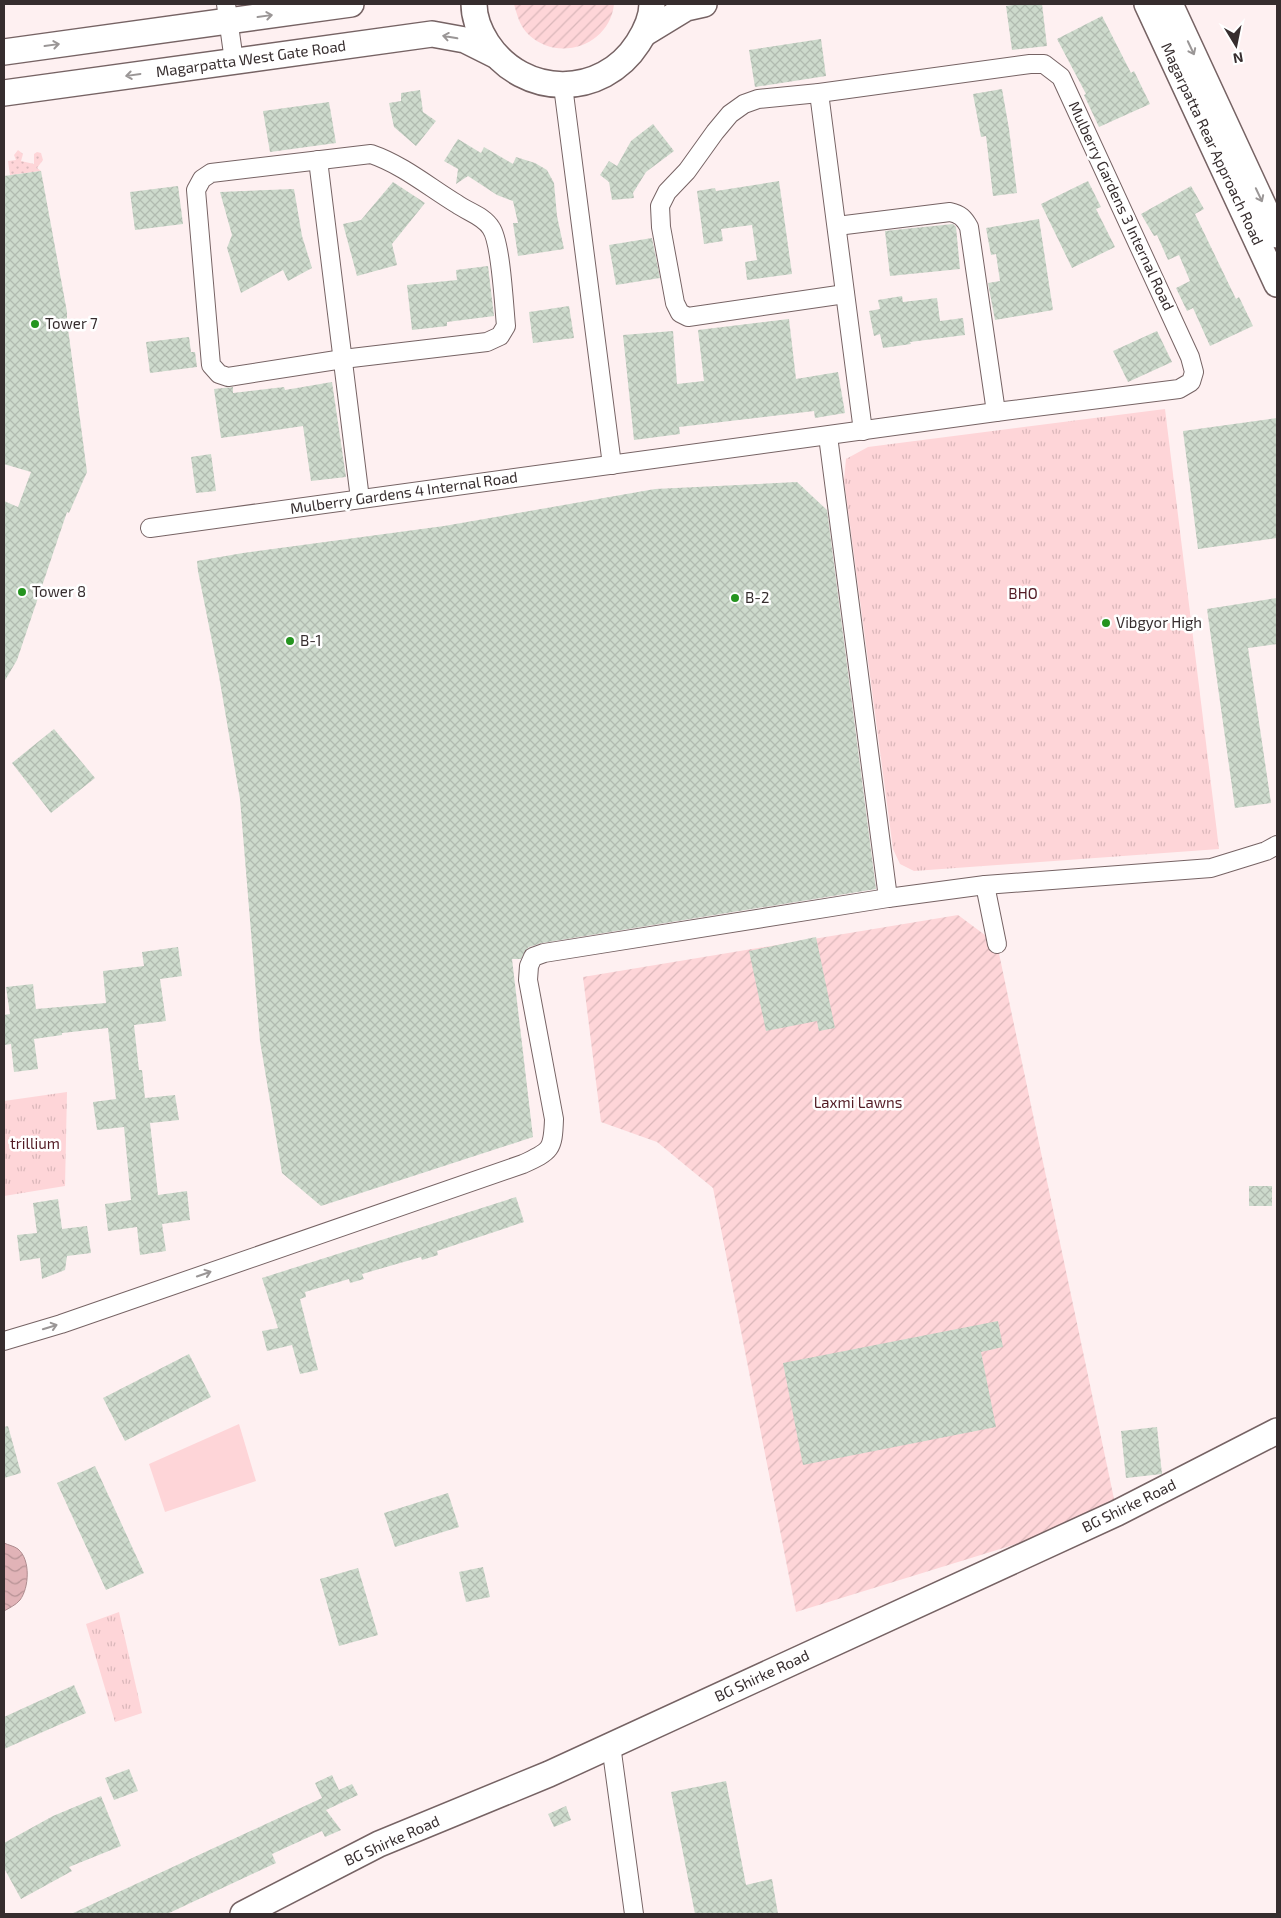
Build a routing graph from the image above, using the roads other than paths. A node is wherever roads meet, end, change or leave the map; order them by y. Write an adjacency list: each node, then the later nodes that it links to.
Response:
1 (351, 4): 7 (street, one-way to 1)
2 (474, 4): 10 (street, Magarpatta West Gate Road)
3 (652, 4): 8 (street, Magarpatta West Gate Road)
4 (704, 4): 8 (street, Magarpatta West Gate Road)
5 (1148, 4): 18 (street, Magarpatta Rear Approach Road)
6 (1170, 4): 17 (street, Magarpatta Rear Approach Road, one-way to 17)
7 (227, 12): 9 (street, one-way to 7); 11 (street)
8 (645, 33): 12 (street, Magarpatta West Gate Road)
9 (4, 52)
10 (495, 55): 11 (street, Magarpatta West Gate Road, one-way to 11); 12 (street, Magarpatta West Gate Road)
11 (234, 61): 13 (street, Magarpatta West Gate Road, one-way to 13)
12 (563, 86): 24 (street)
13 (4, 93)
14 (819, 93): 16 (street); 19 (street, Mulberry Gardens 3 Internal Road); 21 (street, Mulberry Gardens 3 Internal Road)
15 (318, 160): 20 (street); 20 (street); 20 (street)
16 (837, 226): 19 (street); 21 (street)
17 (1277, 235)
18 (1277, 284)
19 (846, 294): 22 (street)
20 (343, 359): 25 (street)
21 (996, 412): 22 (street, Mulberry Gardens 3 Internal Road)
22 (863, 431): 23 (street, Mulberry Gardens 3 Internal Road)
23 (828, 436): 24 (street, Mulberry Gardens 3 Internal Road); 29 (street)
24 (621, 464): 25 (street, Mulberry Gardens 4 Internal Road)
25 (360, 499): 26 (street, Mulberry Gardens 4 Internal Road)
26 (150, 528)
27 (1277, 845): 28 (street)
28 (985, 885): 29 (street); 30 (street)
29 (888, 898): 31 (street, one-way to 29)
30 (998, 944)
31 (4, 1341)
32 (1277, 1431): 33 (street, BG Shirke Road)
33 (611, 1745): 34 (street, BG Shirke Road); 35 (street)
34 (243, 1914)
35 (634, 1914)

